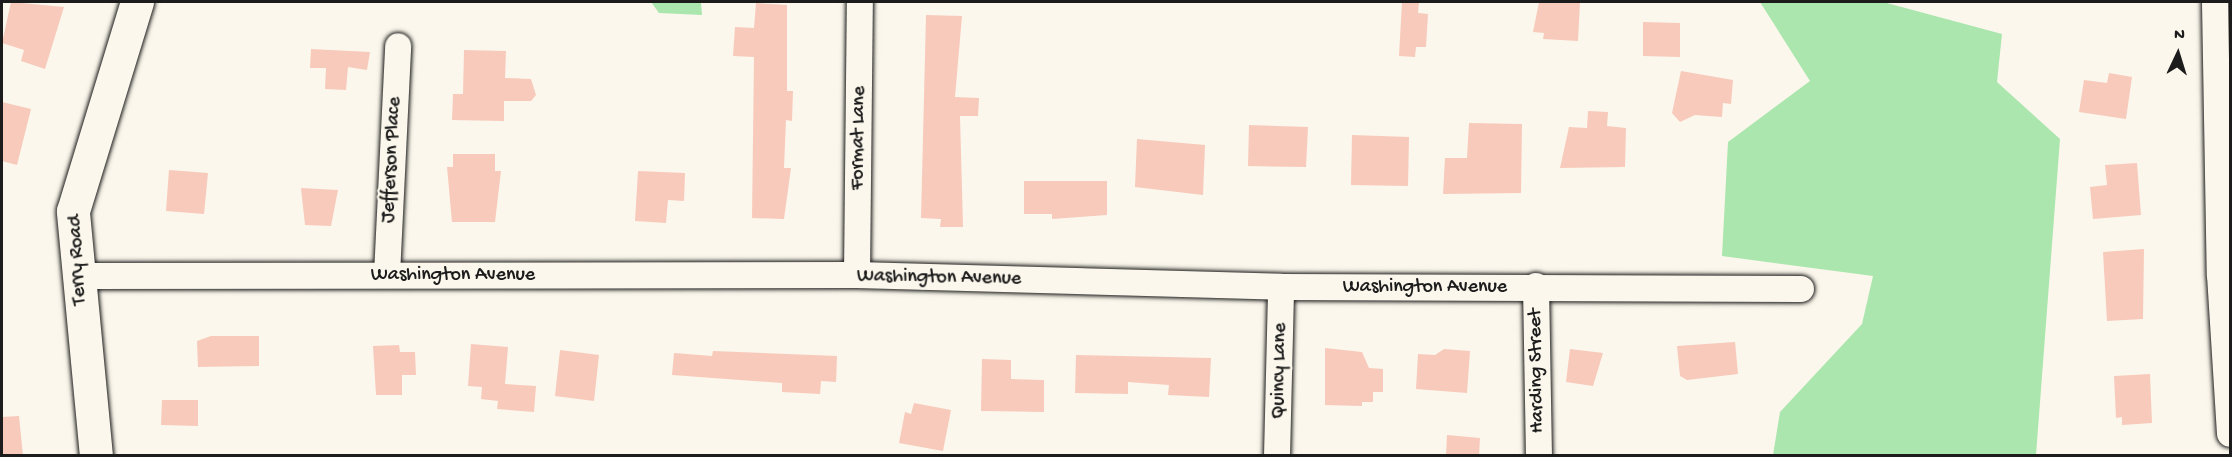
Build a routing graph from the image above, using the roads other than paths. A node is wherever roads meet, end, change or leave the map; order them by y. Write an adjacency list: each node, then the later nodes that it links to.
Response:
1 (137, 2): 9 (street, Terry Road)
2 (860, 2): 8 (street, Format Lane)
3 (2215, 2): 5 (street)
4 (398, 46): 7 (street, Jefferson Place)
5 (2222, 90): 6 (street)
6 (2223, 162): 13 (street)
7 (387, 275): 8 (street, Washington Avenue); 9 (street, Washington Avenue)
8 (857, 275): 11 (street, Washington Avenue)
9 (77, 276): 14 (street, Terry Road)
10 (1536, 286): 11 (street, Washington Avenue); 12 (street, Washington Avenue); 16 (street, Harding Street)
11 (1281, 287): 15 (street, Quincy Lane)
12 (1801, 289)
13 (2230, 434)
14 (96, 456)
15 (1277, 456)
16 (1539, 456)

